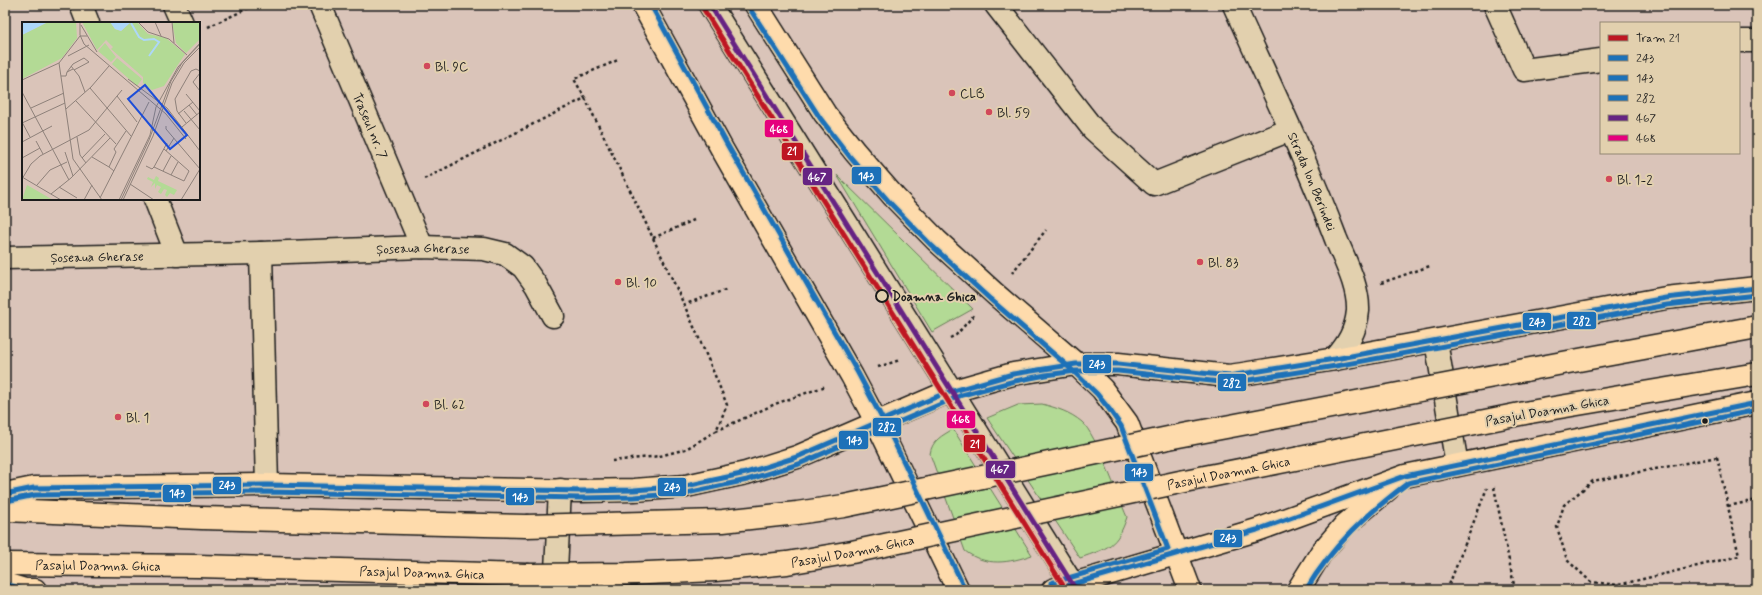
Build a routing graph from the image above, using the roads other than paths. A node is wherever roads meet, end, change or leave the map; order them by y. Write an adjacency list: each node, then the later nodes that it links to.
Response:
1 (81, 5): 10 (street)
2 (174, 5): 11 (street)
3 (320, 5): 17 (street, Traseul nr. 7)
4 (643, 5): 30 (main road)
5 (710, 5): 28 (street)
6 (756, 5): 26 (main road)
7 (996, 5): 15 (street)
8 (1234, 5): 15 (street, Strada Ion Berindei)
9 (1495, 5): 14 (street)
10 (88, 22)
11 (182, 22)
12 (1740, 41): 13 (street)
13 (1757, 41)
14 (1600, 60)
15 (1290, 130): 25 (street, Strada Ion Berindei)
16 (155, 200): 19 (street)
17 (422, 247): 18 (street, Șoseaua Gherase); 22 (street, Șoseaua Gherase)
18 (261, 253): 19 (street, Șoseaua Gherase); 33 (street)
19 (177, 255): 20 (street, Șoseaua Gherase)
20 (5, 258)
21 (1757, 288): 24 (main road)
22 (553, 316)
23 (1757, 328): 36 (main road, bridge)
24 (1436, 341): 25 (main road); 31 (street)
25 (1335, 359): 26 (main road)
26 (1076, 364): 28 (main road); 37 (main road)
27 (1757, 374): 38 (main road, Pasajul Doamna Ghica, bridge)
28 (952, 391): 30 (main road); 40 (street)
29 (1757, 403): 31 (main road)
30 (877, 423): 34 (main road); 43 (main road)
31 (1457, 465): 32 (main road)
32 (1405, 476): 37 (main road); 45 (main road)
33 (267, 485): 34 (main road); 35 (main road)
34 (560, 490): 42 (street)
35 (5, 494)
36 (5, 510)
37 (1177, 554): 40 (main road); 44 (main road)
38 (5, 564)
39 (5, 584): 41 (main road)
40 (1067, 588)
41 (35, 590)
42 (555, 590)
43 (958, 590)
44 (1190, 590)
45 (1298, 590)

